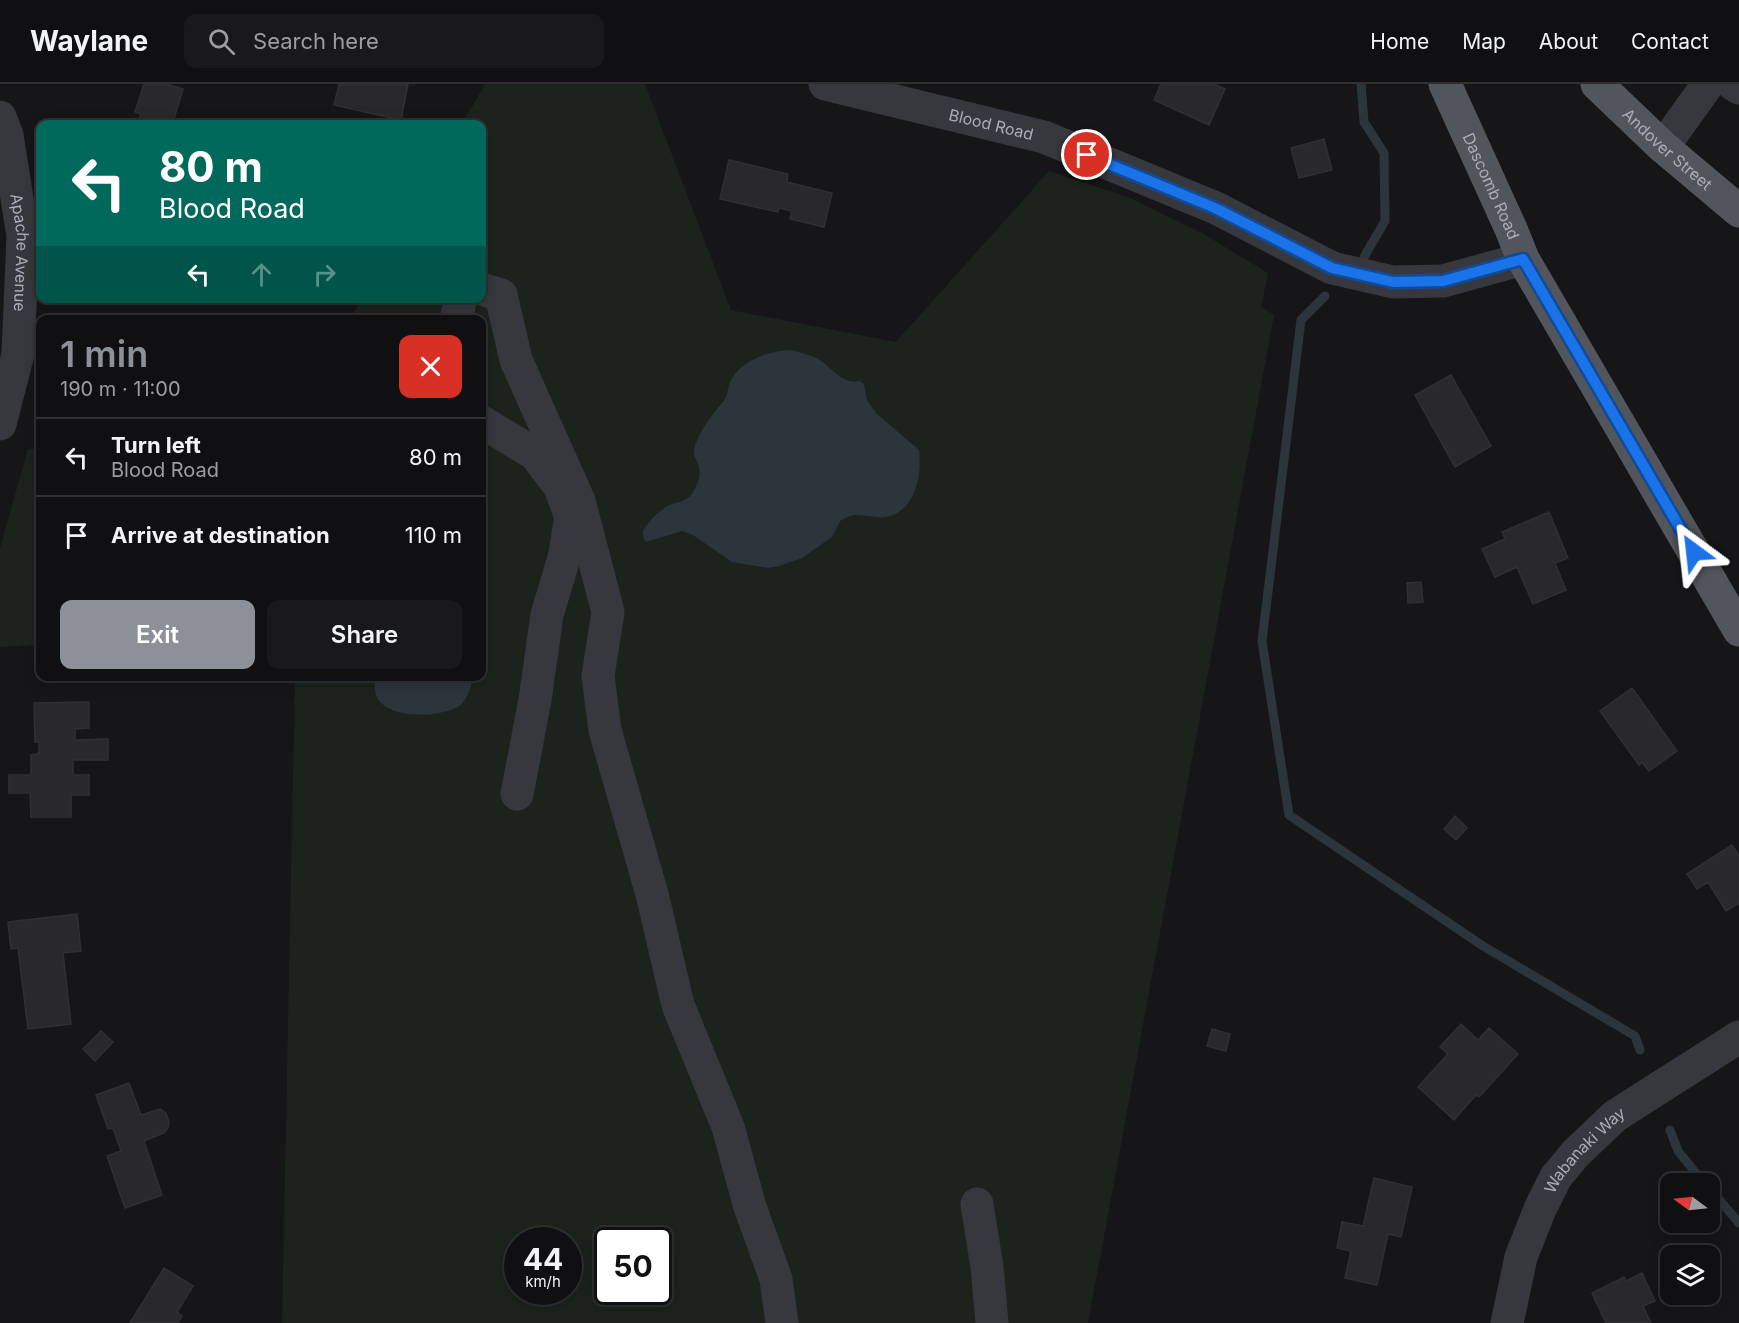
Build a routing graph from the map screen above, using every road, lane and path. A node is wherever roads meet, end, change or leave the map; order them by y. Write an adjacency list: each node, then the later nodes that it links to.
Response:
1 (825, 84): 10 (street, Blood Road)
2 (1445, 84): 10 (main road, Dascomb Road)
3 (1597, 84): 8 (main road, Andover Street)
4 (1708, 84): 8 (street)
5 (1733, 84): 6 (street)
6 (1739, 88)
7 (0, 117): 12 (street, Apache Avenue)
8 (1663, 147): 9 (main road, Andover Street)
9 (1739, 211)
10 (1523, 259): 14 (main road, Dascomb Road)
11 (486, 289): 18 (street)
12 (0, 424)
13 (486, 424): 15 (street)
14 (1739, 630)
15 (517, 794)
16 (1739, 1037): 20 (street, Wabanaki Way)
17 (977, 1204): 19 (street)
18 (782, 1323)
19 (992, 1323)
20 (1507, 1323)

